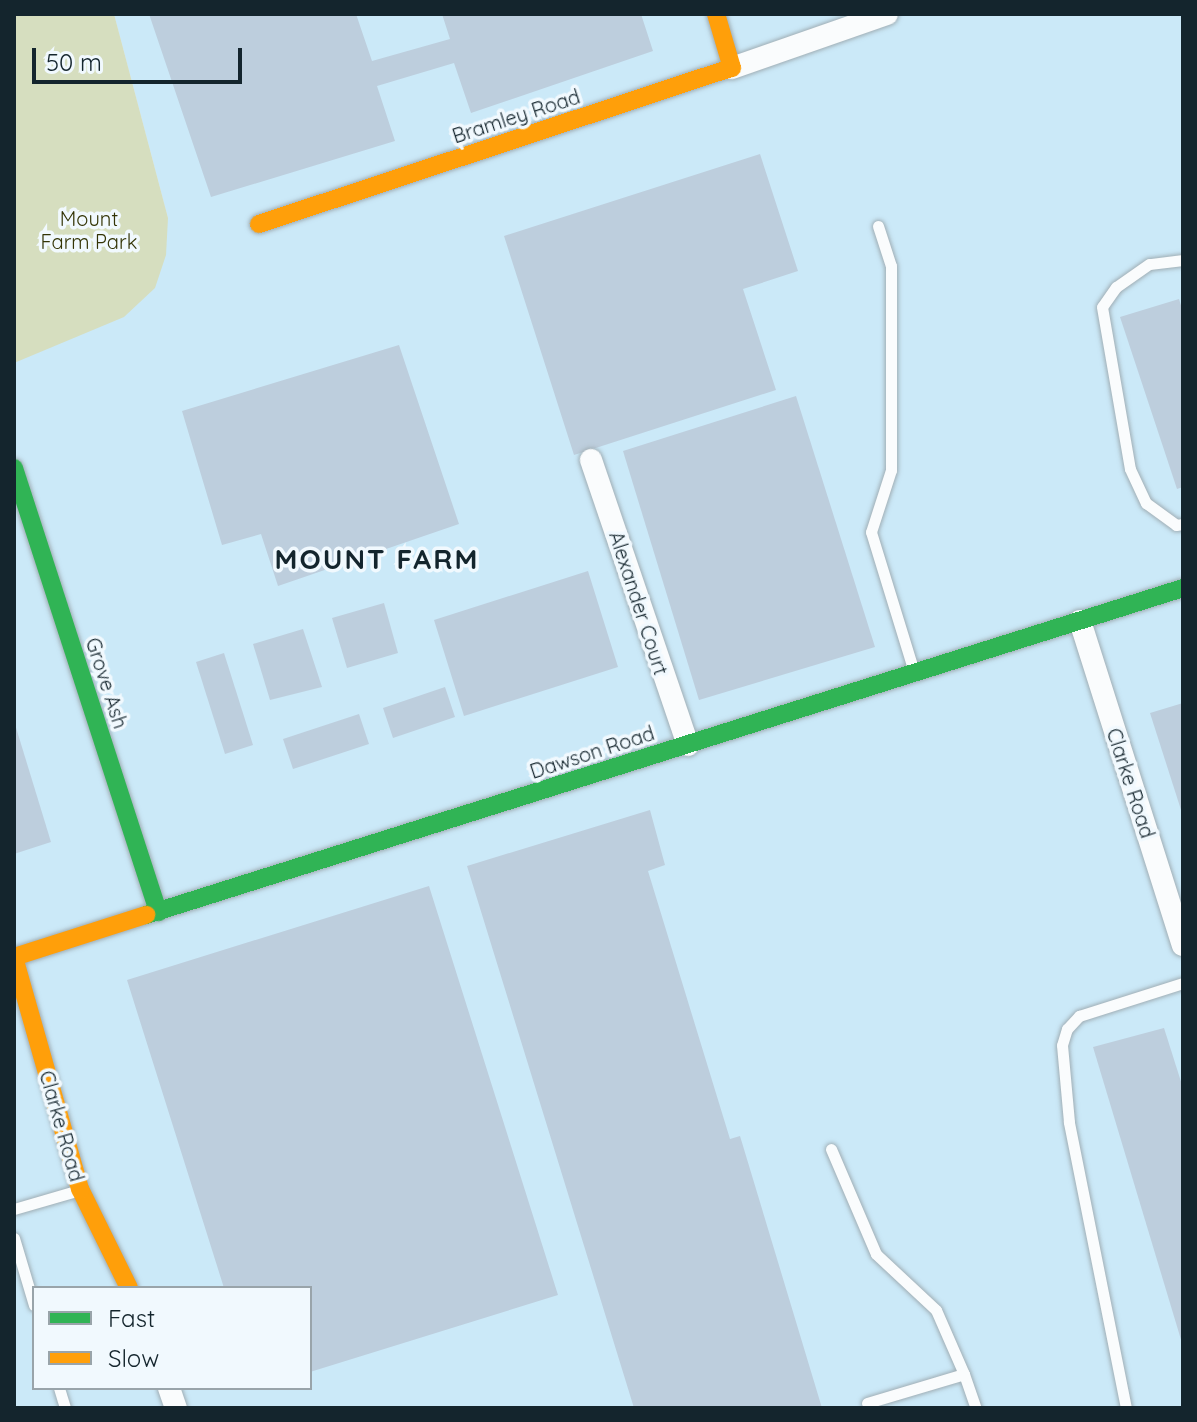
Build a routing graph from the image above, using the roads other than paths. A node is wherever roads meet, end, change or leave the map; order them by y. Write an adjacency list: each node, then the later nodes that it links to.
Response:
1 (716, 14): 3 (street)
2 (887, 14): 3 (street)
3 (732, 68): 4 (street, Bramley Road)
4 (259, 224)
5 (878, 226): 12 (lane)
6 (1183, 260): 9 (lane)
7 (591, 460): 13 (street, Alexander Court)
8 (14, 468): 14 (street, Grove Ash)
9 (1183, 524)
10 (1183, 588): 11 (street, Dawson Road)
11 (1080, 621): 12 (street, Dawson Road); 15 (street, Clarke Road)
12 (915, 673): 13 (street, Dawson Road)
13 (688, 745): 14 (street, Dawson Road)
14 (158, 912): 16 (street, Dawson Road)
15 (1183, 945)
16 (14, 957): 19 (street, Clarke Road)
17 (1183, 983): 27 (lane)
18 (831, 1149): 24 (lane)
19 (80, 1189): 20 (lane); 22 (street, Clarke Road)
20 (14, 1209)
21 (14, 1238): 23 (lane)
22 (128, 1286)
23 (32, 1298)
24 (964, 1374): 25 (lane); 26 (lane)
25 (867, 1403)
26 (976, 1408)
27 (1126, 1408)

